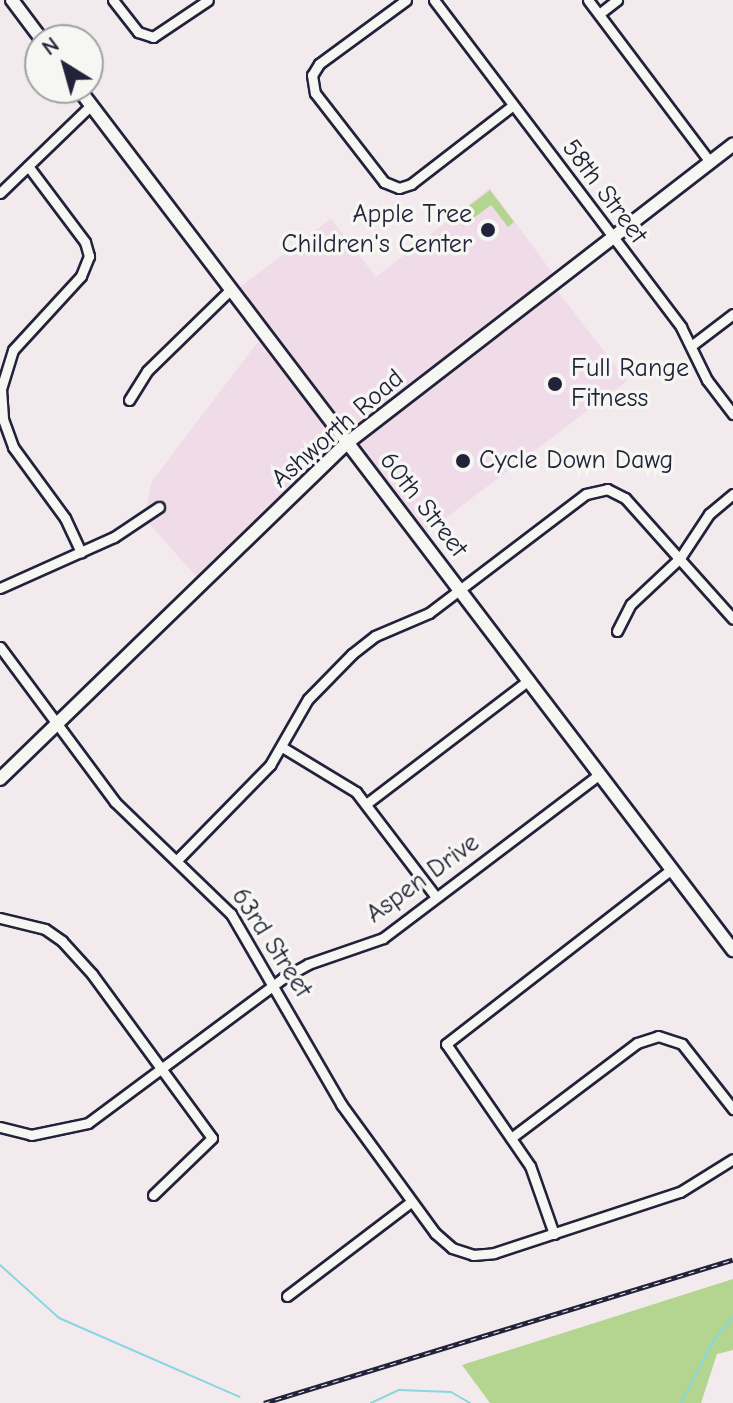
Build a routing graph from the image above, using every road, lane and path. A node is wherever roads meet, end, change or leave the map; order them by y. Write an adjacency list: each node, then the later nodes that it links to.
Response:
1 (12, 0): 9 (main road)
2 (113, 0): 3 (street)
3 (208, 0)
4 (406, 0): 11 (street)
5 (434, 0): 11 (street, 58th Street)
6 (588, 0): 8 (street)
7 (617, 0): 8 (street)
8 (599, 14): 13 (street)
9 (30, 24)
10 (91, 105): 14 (street); 17 (main road, 60th Street)
11 (512, 106): 16 (street, 58th Street)
12 (733, 145): 13 (main road, Ashworth Road)
13 (710, 162): 16 (main road, Ashworth Road)
14 (28, 166): 15 (street); 25 (street)
15 (0, 193)
16 (611, 238): 19 (street, 58th Street); 22 (main road, Ashworth Road)
17 (231, 289): 20 (street); 22 (main road, 60th Street)
18 (733, 314): 19 (street)
19 (691, 346): 21 (street, 58th Street)
20 (129, 400)
21 (733, 414)
22 (347, 443): 28 (main road, 60th Street); 33 (main road, Ashworth Road)
23 (733, 494): 26 (street)
24 (159, 507): 25 (street)
25 (81, 552): 27 (street)
26 (680, 558): 28 (street); 29 (street); 30 (street)
27 (0, 588)
28 (461, 590): 32 (main road, 60th Street); 34 (street)
29 (733, 619)
30 (617, 631)
31 (0, 647): 33 (street, 63rd Street)
32 (529, 680): 35 (main road, 60th Street); 37 (street)
33 (56, 724): 36 (main road, Ashworth Road); 38 (street, 63rd Street)
34 (282, 747): 37 (street); 38 (street)
35 (600, 774): 39 (main road, 60th Street); 40 (street, Aspen Drive)
36 (0, 779)
37 (366, 804): 40 (street)
38 (178, 859): 43 (street, 63rd Street)
39 (672, 869): 42 (main road, 60th Street); 47 (street)
40 (436, 897): 43 (street, Aspen Drive)
41 (0, 918): 44 (street)
42 (733, 950)
43 (275, 985): 44 (street, Aspen Drive); 50 (street, 63rd Street)
44 (161, 1069): 46 (street, Aspen Drive); 49 (street)
45 (733, 1109): 47 (street)
46 (0, 1127)
47 (511, 1138): 51 (street)
48 (733, 1159): 51 (street)
49 (153, 1195)
50 (411, 1202): 51 (street, 63rd Street); 52 (street)
51 (554, 1234)
52 (287, 1296)

